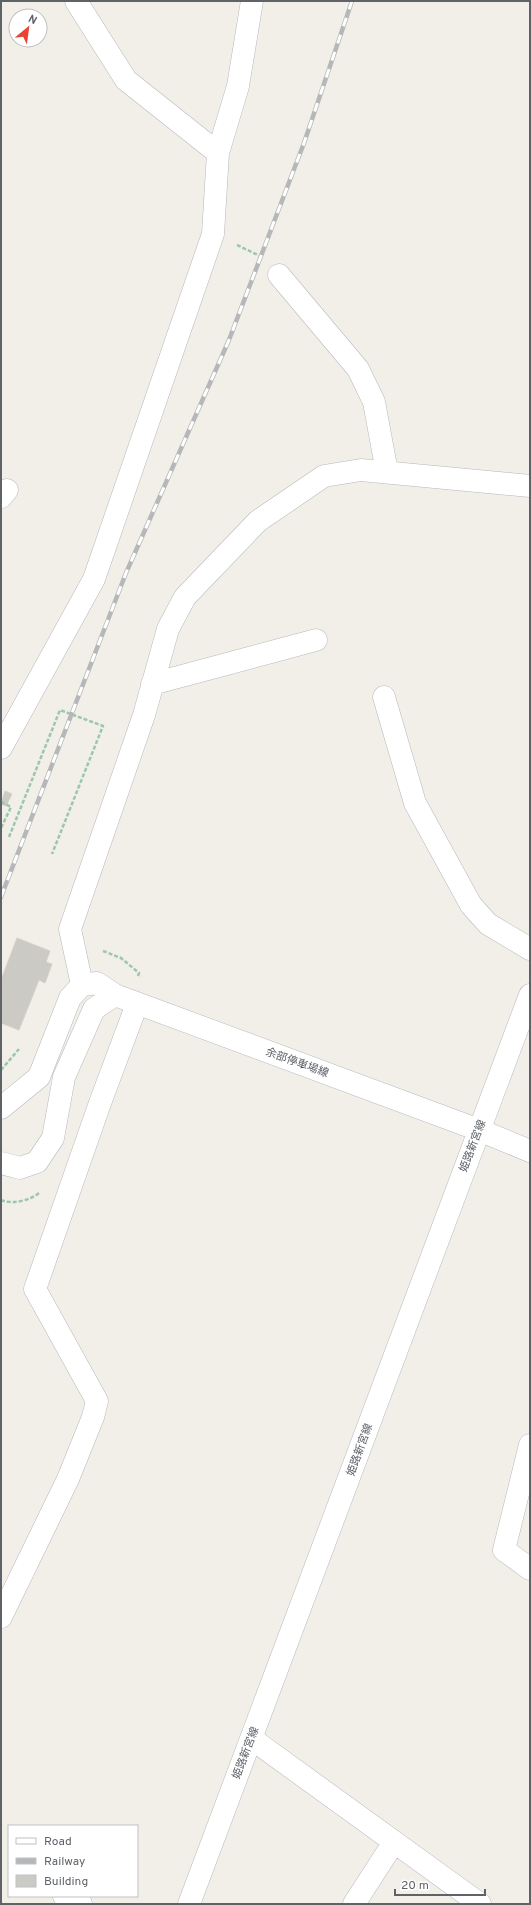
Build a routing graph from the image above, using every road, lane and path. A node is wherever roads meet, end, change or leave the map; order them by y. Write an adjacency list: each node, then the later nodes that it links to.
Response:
1 (76, 1): 3 (street)
2 (252, 1): 3 (street)
3 (218, 153): 4 (street)
4 (213, 234): 5 (path); 11 (street)
5 (279, 275): 6 (street)
6 (387, 472): 7 (street); 9 (street)
7 (530, 486)
8 (316, 640): 9 (street)
9 (152, 684): 17 (street)
10 (384, 697): 16 (street)
11 (1, 748)
12 (1, 802): 13 (path)
13 (1, 828)
14 (10, 837): 15 (path)
15 (52, 854)
16 (530, 949)
17 (82, 985): 18 (street, 余部停車場線); 21 (street)
18 (115, 995): 20 (street, 余部停車場線); 24 (street)
19 (530, 995): 22 (street, 姫路新宮線)
20 (138, 1004): 22 (street, 余部停車場線); 27 (street)
21 (1, 1108)
22 (479, 1130): 23 (street, 余部停車場線); 28 (street, 姫路新宮線)
23 (530, 1150)
24 (1, 1163)
25 (530, 1445): 26 (street)
26 (530, 1569)
27 (1, 1617)
28 (252, 1739): 29 (street); 33 (street, 姫路新宮線)
29 (394, 1842): 31 (street); 34 (street)
30 (66, 1897): 32 (street)
31 (475, 1903)
32 (81, 1904)
33 (189, 1904)
34 (354, 1904)

